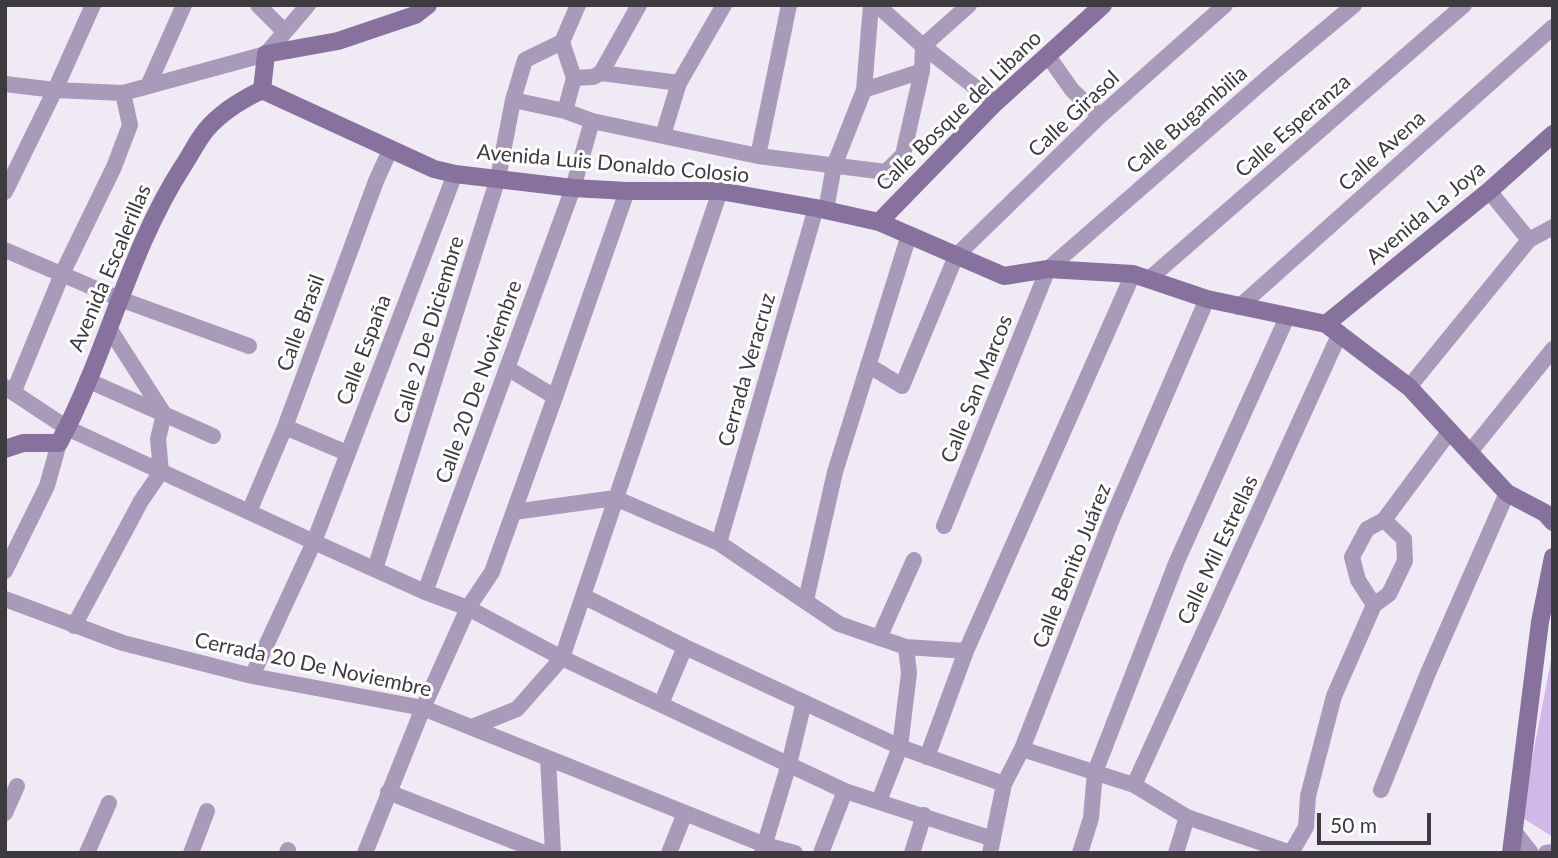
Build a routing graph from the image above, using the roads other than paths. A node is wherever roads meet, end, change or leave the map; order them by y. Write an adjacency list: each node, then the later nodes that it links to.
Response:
1 (93, 5): 29 (street)
2 (184, 5): 28 (street)
3 (258, 5): 18 (street)
4 (308, 5): 18 (street)
5 (428, 5): 21 (main road)
6 (578, 5): 19 (street)
7 (639, 5): 24 (street)
8 (724, 5): 26 (street)
9 (789, 5): 41 (street)
10 (871, 5): 31 (street, Cerrada Veracruz)
11 (877, 5): 20 (street)
12 (969, 5): 20 (street)
13 (1103, 5): 22 (main road, Calle Bosque del Libano)
14 (1225, 5): 36 (street, Calle Girasol)
15 (1354, 5): 57 (street, Calle Bugambilia)
16 (1464, 5): 59 (street, Calle Esperanza)
17 (1553, 27): 62 (street, Calle Avena)
18 (285, 32): 21 (street)
19 (562, 42): 25 (street); 33 (street, Calle 2 De Diciembre)
20 (923, 46): 23 (street); 34 (street)
21 (266, 54): 28 (street); 30 (main road)
22 (1048, 56): 34 (main road, Calle Bosque del Libano); 36 (street)
23 (922, 71): 31 (street); 42 (street)
24 (601, 73): 25 (street); 26 (street)
25 (574, 78): 35 (street)
26 (679, 83): 39 (street)
27 (5, 84): 29 (street)
28 (148, 86): 32 (street)
29 (55, 90): 32 (street); 49 (street)
30 (262, 90): 40 (main road, Avenida Luis Donaldo Colosio); 60 (main road, Avenida Escalerillas)
31 (864, 90): 42 (street, Cerrada Veracruz)
32 (123, 93): 58 (street)
33 (513, 100): 35 (street); 44 (street, Calle 2 De Diciembre)
34 (995, 103): 51 (main road, Calle Bosque del Libano)
35 (565, 111): 37 (street)
36 (1100, 116): 56 (street, Calle Girasol)
37 (592, 121): 39 (street); 45 (street, Calle 20 De Noviembre)
38 (1553, 134): 48 (main road, Avenida La Joya)
39 (663, 135): 41 (street)
40 (391, 148): 43 (main road, Avenida Luis Donaldo Colosio); 75 (street, Calle Brasil)
41 (758, 156): 42 (street)
42 (834, 166): 50 (street, Cerrada Veracruz)
43 (455, 174): 44 (main road, Avenida Luis Donaldo Colosio); 81 (street, Calle España)
44 (498, 178): 45 (main road, Avenida Luis Donaldo Colosio); 94 (street, Calle 2 De Diciembre)
45 (573, 188): 46 (main road, Avenida Luis Donaldo Colosio); 69 (street, Calle 20 De Noviembre)
46 (626, 191): 47 (main road, Avenida Luis Donaldo Colosio); 73 (street)
47 (720, 191): 50 (main road, Avenida Luis Donaldo Colosio); 84 (street)
48 (1489, 191): 54 (street); 65 (main road, Avenida La Joya)
49 (5, 192)
50 (821, 209): 51 (main road, Avenida Luis Donaldo Colosio); 91 (street, Cerrada Veracruz)
51 (879, 222): 53 (main road, Avenida Luis Donaldo Colosio)
52 (1553, 227): 54 (street)
53 (909, 234): 56 (main road, Avenida Luis Donaldo Colosio); 68 (street)
54 (1529, 240): 71 (street)
55 (5, 250): 58 (street)
56 (956, 257): 57 (main road, Avenida Luis Donaldo Colosio); 68 (street)
57 (1048, 269): 59 (main road, Avenida Luis Donaldo Colosio); 89 (street, Calle San Marcos)
58 (62, 274): 60 (street); 72 (street)
59 (1141, 276): 61 (main road, Avenida Luis Donaldo Colosio); 106 (street)
60 (120, 299): 64 (main road, Avenida Escalerillas); 66 (street)
61 (1207, 299): 62 (main road, Avenida Luis Donaldo Colosio); 114 (street, Calle Benito Juárez)
62 (1239, 307): 63 (main road, Avenida Luis Donaldo Colosio)
63 (1288, 315): 65 (main road, Avenida Luis Donaldo Colosio); 118 (street)
64 (109, 328): 70 (main road, Avenida Escalerillas); 74 (street)
65 (1333, 329): 71 (main road, Avenida Luis Donaldo Colosio); 120 (street, Calle Mil Estrellas)
66 (249, 346)
67 (1553, 349): 80 (street)
68 (868, 365): 99 (street)
69 (507, 368): 73 (street); 96 (street, Calle 20 De Noviembre)
70 (87, 380): 74 (street); 77 (main road, Avenida Escalerillas)
71 (1409, 387): 76 (main road, Avenida Luis Donaldo Colosio)
72 (10, 389): 77 (street)
73 (555, 397): 86 (street)
74 (164, 414): 78 (street); 82 (street)
75 (285, 427): 81 (street); 85 (street, Calle Brasil)
76 (1450, 431): 80 (main road, Avenida Luis Donaldo Colosio); 88 (street)
77 (63, 435): 79 (main road); 82 (street); 95 (street)
78 (213, 436)
79 (5, 449)
80 (1470, 452): 83 (main road, Avenida Luis Donaldo Colosio)
81 (347, 453): 90 (street, Calle España)
82 (161, 472): 85 (street); 102 (street)
83 (1507, 493): 87 (main road, Avenida Luis Donaldo Colosio); 123 (street)
84 (615, 498): 86 (street); 91 (street); 97 (street)
85 (249, 512): 90 (street)
86 (514, 512): 101 (street)
87 (1550, 512)
88 (1384, 520): 100 (street); 100 (street)
89 (944, 526)
90 (314, 542): 94 (street); 108 (street, Calle España)
91 (719, 543): 99 (street)
92 (1553, 557): 132 (main road)
93 (914, 560): 103 (street)
94 (375, 569): 96 (street)
95 (5, 571)
96 (425, 592): 101 (street)
97 (583, 596): 104 (street); 107 (street)
98 (5, 598): 102 (street, Cerrada 20 De Noviembre)
99 (807, 600): 103 (street)
100 (1374, 605): 147 (street)
101 (468, 608): 107 (street); 111 (street)
102 (74, 626): 108 (street, Cerrada 20 De Noviembre)
103 (879, 638): 105 (street)
104 (685, 647): 109 (street); 110 (street)
105 (906, 648): 106 (street); 113 (street)
106 (966, 651): 115 (street)
107 (562, 658): 110 (street); 112 (street)
108 (252, 677): 111 (street, Cerrada 20 De Noviembre)
109 (804, 702): 113 (street); 117 (street)
110 (661, 704): 117 (street)
111 (423, 708): 112 (street, Cerrada 20 De Noviembre); 124 (street)
112 (472, 727): 116 (street, Cerrada 20 De Noviembre)
113 (900, 747): 115 (street); 125 (street)
114 (1022, 749): 118 (street); 119 (street, Calle Benito Juárez)
115 (927, 757): 119 (street)
116 (548, 758): 129 (street, Cerrada 20 De Noviembre); 140 (street)
117 (789, 764): 122 (street); 134 (street)
118 (1095, 772): 120 (street); 145 (street)
119 (1004, 784): 133 (street, Calle Benito Juárez)
120 (1134, 785): 131 (street)
121 (17, 786): 128 (street)
122 (845, 790): 125 (street); 143 (street)
123 (1381, 790)
124 (388, 792): 138 (street); 139 (street)
125 (879, 801): 130 (street)
126 (109, 803): 136 (street)
127 (207, 811): 137 (street)
128 (5, 813)
129 (685, 813): 134 (street, Cerrada 20 De Noviembre); 141 (street)
130 (924, 815): 133 (street); 144 (street)
131 (1187, 817): 146 (street); 147 (street)
132 (1513, 831): 148 (main road); 149 (street)
133 (991, 846)
134 (763, 849): 142 (street, Cerrada 20 De Noviembre)
135 (1553, 852): 150 (street)
136 (87, 853)
137 (191, 853)
138 (365, 853)
139 (544, 853)
140 (553, 853)
141 (669, 853)
142 (795, 853)
143 (821, 853)
144 (912, 853)
145 (1080, 853)
146 (1176, 853)
147 (1291, 853)
148 (1511, 853)
149 (1531, 853)
150 (1546, 853)

